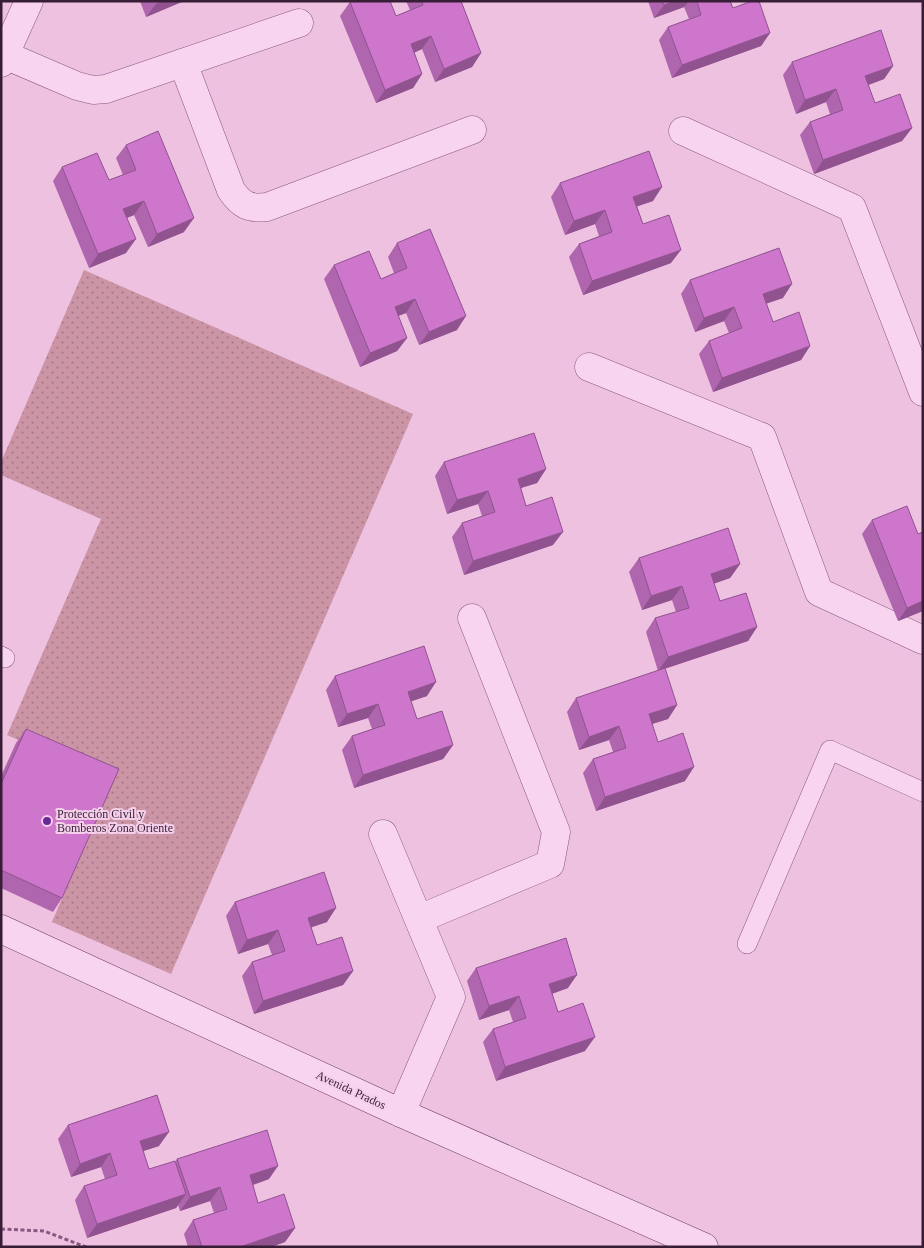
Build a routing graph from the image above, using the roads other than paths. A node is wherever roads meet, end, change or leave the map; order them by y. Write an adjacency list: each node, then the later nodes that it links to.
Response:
1 (29, 1): 3 (street)
2 (300, 23): 4 (street)
3 (3, 59): 4 (street)
4 (183, 64): 5 (street)
5 (472, 130)
6 (683, 131): 8 (street)
7 (589, 367): 10 (street)
8 (923, 392)
9 (472, 618): 13 (street)
10 (923, 640)
11 (923, 792): 15 (lane)
12 (383, 834): 13 (street)
13 (419, 919): 16 (street)
14 (1, 929): 16 (street, Avenida Prados)
15 (747, 944)
16 (401, 1113): 17 (street, Avenida Prados)
17 (704, 1247)

